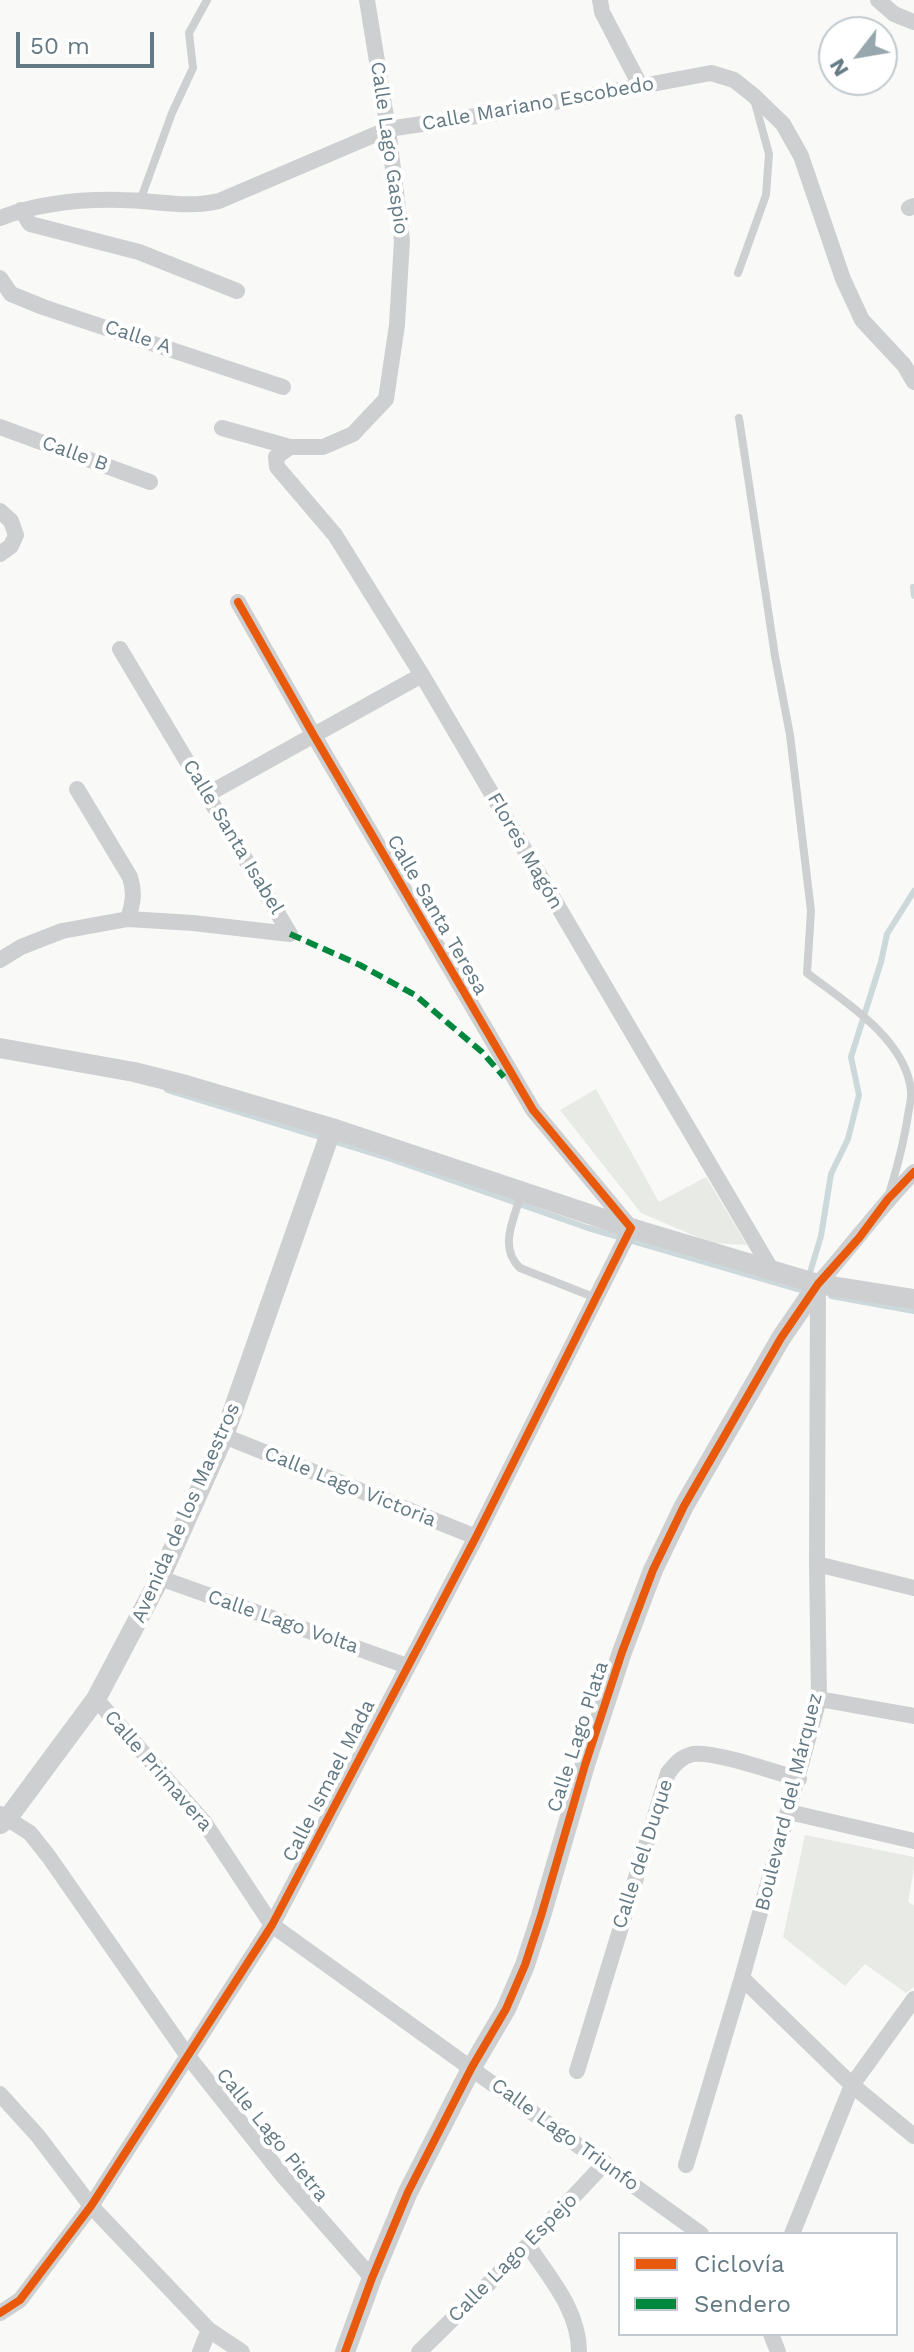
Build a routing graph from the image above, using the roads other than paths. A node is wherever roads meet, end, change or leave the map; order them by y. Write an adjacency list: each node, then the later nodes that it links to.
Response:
1 (207, 0): 9 (lane)
2 (367, 0): 8 (street, Calle Lago Gaspio)
3 (600, 0): 6 (street)
4 (878, 0): 5 (street)
5 (914, 22)
6 (641, 87): 7 (street, Calle Mariano Escobedo); 8 (street, Calle Mariano Escobedo)
7 (753, 95): 12 (lane); 15 (street, Calle Mariano Escobedo)
8 (388, 129): 9 (street, Calle Mariano Escobedo); 20 (street, Calle Lago Gaspio)
9 (140, 201): 10 (street, Calle Mariano Escobedo)
10 (21, 210): 11 (street, Calle Mariano Escobedo); 14 (street)
11 (0, 218)
12 (738, 273)
13 (0, 278): 16 (street, Calle A)
14 (237, 291)
15 (914, 382)
16 (283, 387)
17 (739, 418): 36 (lane)
18 (0, 427): 21 (street, Calle B)
19 (222, 428): 20 (street, Calle Lago Gaspio)
20 (290, 447): 26 (street, Flores Magón)
21 (150, 482)
22 (0, 511): 23 (street)
23 (0, 554)
24 (238, 602): 27 (street, Calle Santa Teresa)
25 (120, 649): 29 (street, Calle Santa Isabel)
26 (422, 675): 27 (street); 38 (street, Flores Magón)
27 (313, 734): 29 (street); 37 (street, Calle Santa Teresa)
28 (77, 789): 30 (street)
29 (208, 794): 30 (street, Calle Santa Isabel)
30 (128, 919): 31 (street, Calle Santa Isabel)
31 (0, 960)
32 (0, 1048): 33 (street)
33 (332, 1128): 35 (street); 42 (street, Avenida de los Maestros)
34 (914, 1172): 36 (street, Calle Lago Plata)
35 (522, 1192): 37 (street); 41 (lane)
36 (888, 1199): 39 (street, Calle Lago Plata)
37 (631, 1228): 38 (street); 41 (street, Calle Ismael Mada)
38 (771, 1269): 39 (street)
39 (818, 1284): 40 (street); 44 (street, Boulevard del Márquez); 59 (street, Calle Lago Plata)
40 (912, 1296)
41 (596, 1298): 43 (street, Calle Ismael Mada)
42 (224, 1436): 43 (street, Calle Lago Victoria); 45 (street, Avenida de los Maestros)
43 (476, 1537): 47 (street, Calle Ismael Mada)
44 (817, 1564): 46 (street); 49 (street, Boulevard del Márquez)
45 (160, 1578): 47 (street, Calle Lago Volta); 48 (street, Avenida de los Maestros)
46 (914, 1588)
47 (407, 1666): 55 (street, Calle Ismael Mada)
48 (96, 1699): 53 (street, Avenida de los Maestros); 55 (street, Calle Primavera)
49 (819, 1699): 50 (street); 51 (street, Boulevard del Márquez)
50 (914, 1716)
51 (799, 1779): 52 (street, Boulevard del Márquez); 60 (street, Calle del Duque)
52 (789, 1812): 54 (street); 56 (street, Boulevard del Márquez)
53 (2, 1819): 58 (street, Calle Lago Pietra)
54 (914, 1841)
55 (272, 1925): 58 (street, Calle Ismael Mada); 59 (street, Calle Lago Triunfo)
56 (742, 1978): 61 (street); 65 (street, Boulevard del Márquez)
57 (914, 1999): 61 (street)
58 (187, 2055): 66 (street, Calle Ismael Mada); 70 (street, Calle Lago Pietra)
59 (472, 2067): 64 (street, Calle Lago Triunfo); 70 (street, Calle Lago Plata)
60 (577, 2071)
61 (852, 2085): 63 (street); 68 (street)
62 (0, 2094): 66 (street)
63 (914, 2136)
64 (605, 2163): 67 (street, Calle Lago Triunfo); 69 (street, Calle Lago Espejo)
65 (686, 2165)
66 (91, 2206): 71 (street, Calle Ismael Mada); 72 (street)
67 (698, 2232)
68 (793, 2232)
69 (528, 2245): 76 (street, Calle Lago Espejo); 77 (street)
70 (372, 2278): 75 (street, Calle Lago Plata)
71 (0, 2313)
72 (209, 2330): 73 (street); 74 (street)
73 (200, 2352)
74 (242, 2352)
75 (345, 2352)
76 (419, 2352)
77 (579, 2352)

